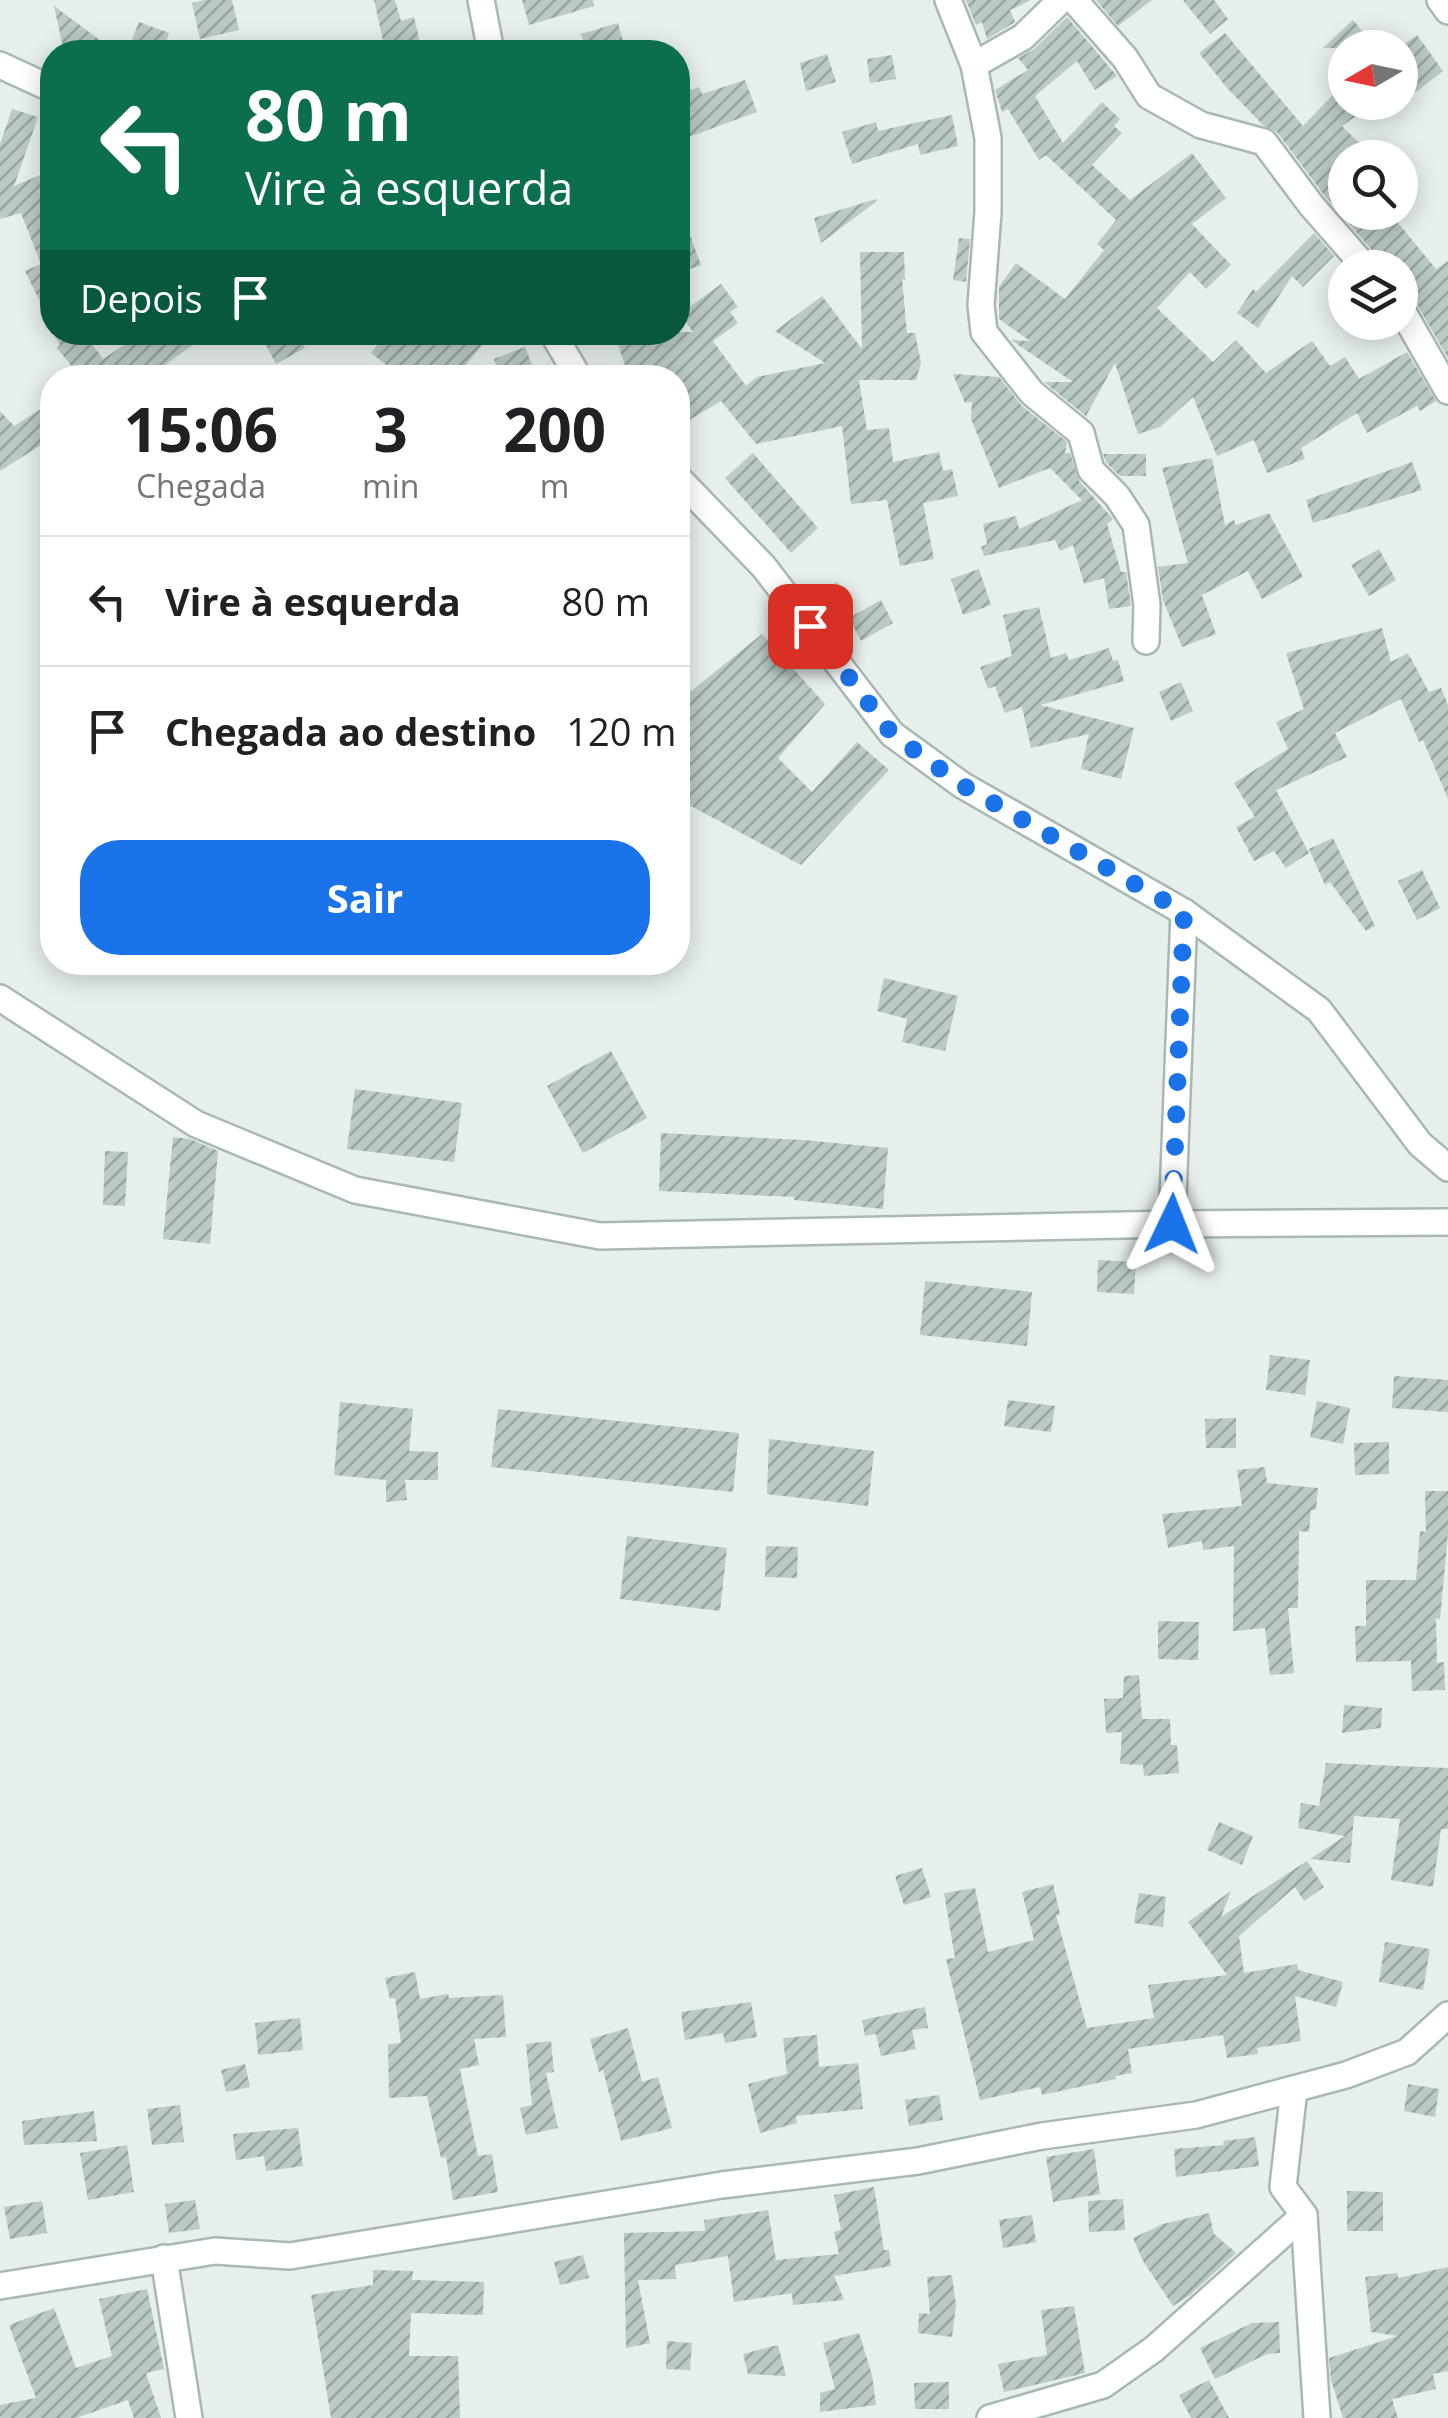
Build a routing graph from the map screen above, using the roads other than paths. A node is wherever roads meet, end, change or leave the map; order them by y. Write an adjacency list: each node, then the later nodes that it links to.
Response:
1 (481, 0): 7 (street)
2 (948, 0): 9 (street)
3 (1061, 0): 9 (street)
4 (1074, 0): 11 (street)
5 (1440, 0): 6 (street)
6 (1448, 11)
7 (489, 40)
8 (0, 65): 10 (street)
9 (974, 66): 15 (street)
10 (40, 83)
11 (1350, 250)
12 (1418, 338): 13 (street)
13 (1448, 391)
14 (690, 490): 16 (street)
15 (1146, 641)
16 (1184, 912): 18 (street); 20 (street)
17 (0, 998): 20 (street)
18 (1448, 1168)
19 (1448, 1222): 20 (street)
20 (1172, 1224)
21 (1448, 2016): 22 (street)
22 (1294, 2089): 23 (street); 24 (street)
23 (1304, 2214): 27 (street); 28 (street)
24 (164, 2258): 25 (street); 26 (street)
25 (0, 2286)
26 (189, 2418)
27 (990, 2418)
28 (1317, 2418)

